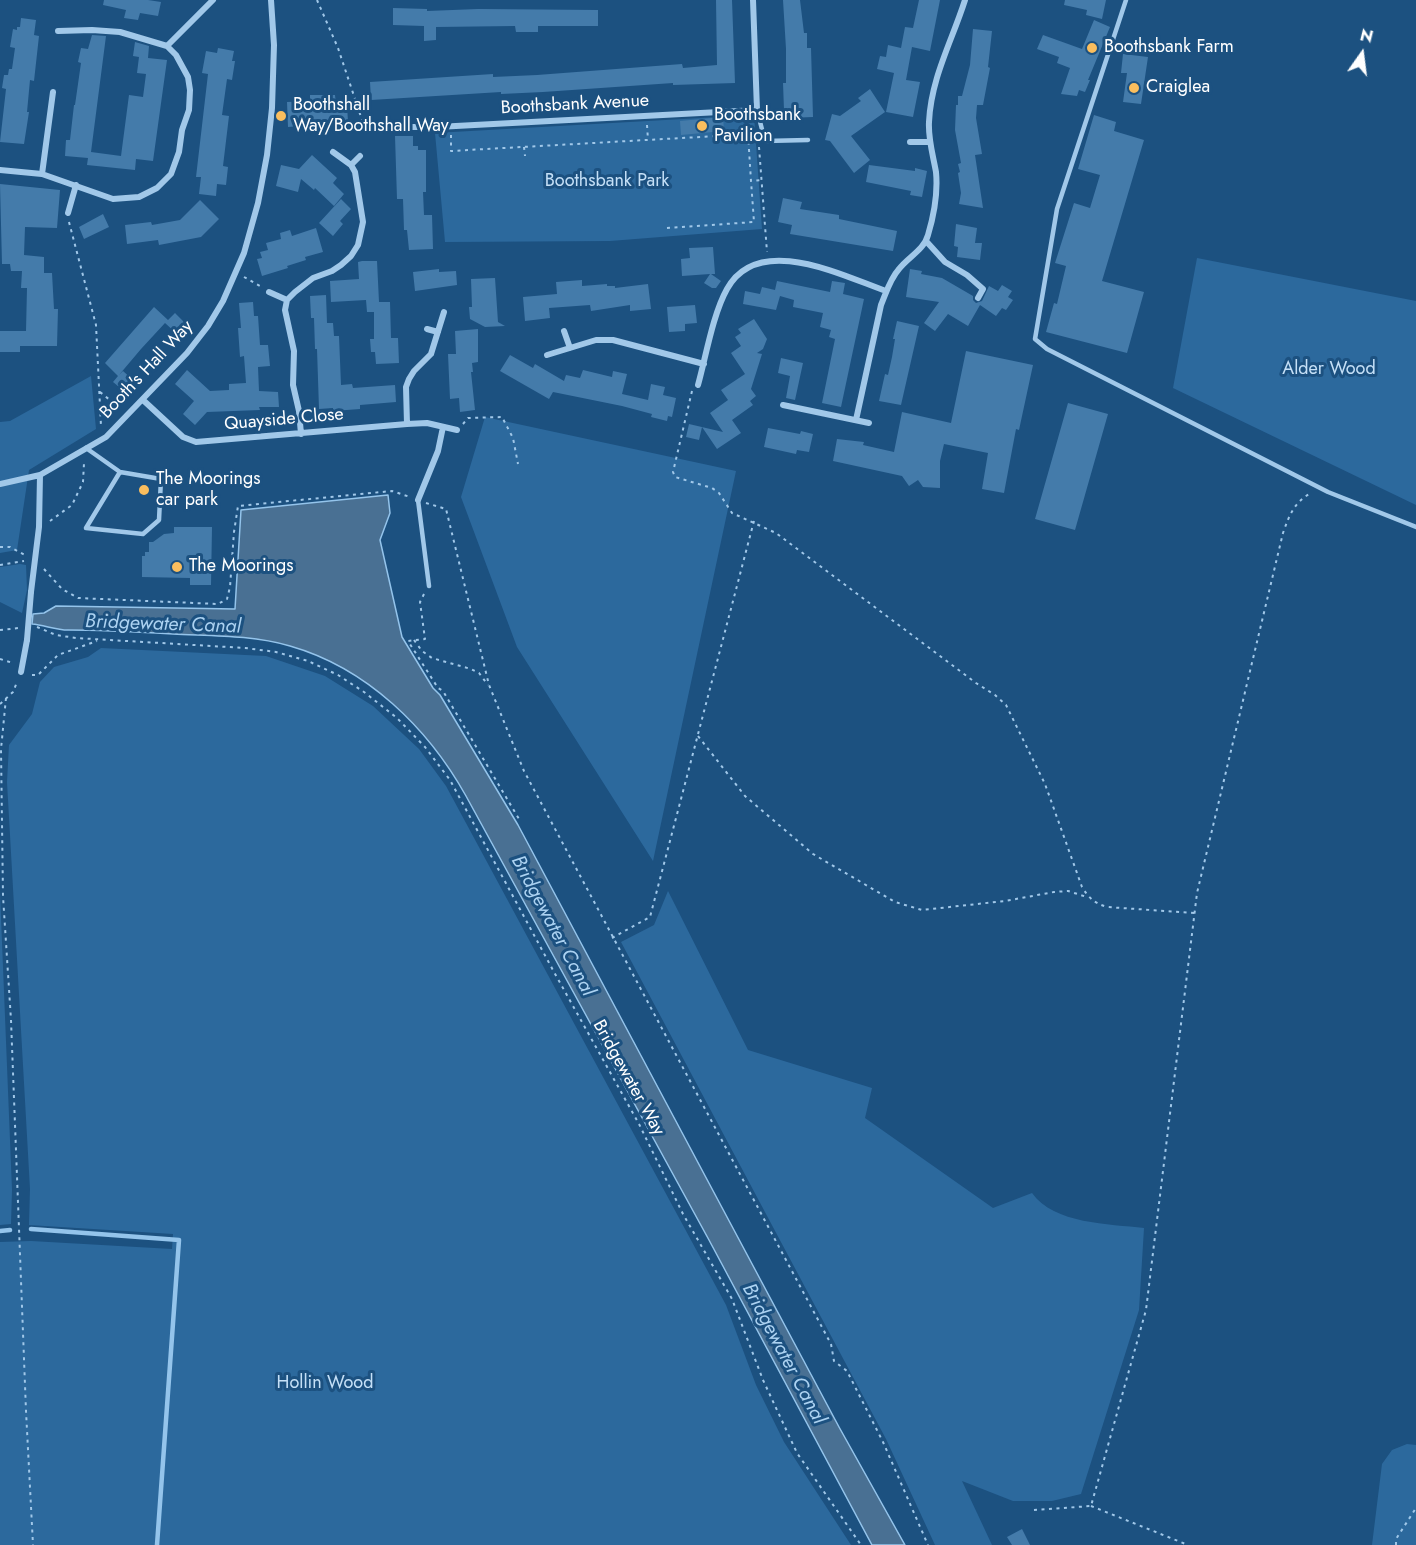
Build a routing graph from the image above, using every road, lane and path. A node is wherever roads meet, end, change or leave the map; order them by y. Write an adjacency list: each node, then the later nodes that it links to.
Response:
1 (213, 0): 8 (street)
2 (271, 0): 35 (street, Booth's Hall Way)
3 (317, 0): 12 (path)
4 (753, 0): 10 (street)
5 (965, 0): 19 (street)
6 (1126, 0): 64 (lane)
7 (58, 31): 8 (street)
8 (167, 46): 30 (street)
9 (52, 92): 27 (street)
10 (757, 110): 11 (street, Boothsbank Avenue); 17 (lane)
11 (646, 116): 13 (street, Boothsbank Avenue); 16 (path)
12 (394, 127): 13 (street, Boothsbank Avenue)
13 (450, 127): 21 (path)
14 (748, 134): 15 (path); 16 (path); 28 (path)
15 (758, 134)
16 (648, 140): 21 (path)
17 (808, 140)
18 (910, 142): 19 (street)
19 (930, 142): 33 (street)
20 (759, 145): 29 (path)
21 (524, 147): 24 (path)
22 (333, 152): 25 (street)
23 (360, 156): 25 (street)
24 (525, 156)
25 (351, 165): 39 (street)
26 (0, 170): 27 (street)
27 (42, 174): 30 (street)
28 (751, 180): 29 (path); 32 (path)
29 (761, 180): 34 (path)
30 (76, 185): 31 (street)
31 (68, 213): 48 (path)
32 (667, 228)
33 (926, 241): 36 (street); 38 (street)
34 (767, 261): 36 (street); 46 (street)
35 (236, 272): 37 (path); 49 (street, Booth's Hall Way)
36 (886, 291): 52 (street)
37 (268, 292): 39 (street)
38 (978, 298)
39 (287, 300): 57 (street)
40 (444, 312): 43 (street)
41 (427, 329): 43 (street)
42 (564, 331): 44 (street)
43 (438, 333): 54 (street)
44 (570, 348): 45 (street); 46 (street)
45 (547, 355)
46 (704, 364): 47 (street)
47 (698, 385): 66 (path)
48 (100, 392): 51 (path); 58 (path)
49 (143, 400): 51 (street, Booth's Hall Way); 57 (street, Quayside Close)
50 (783, 405): 52 (street)
51 (128, 414): 58 (street, Booth's Hall Way)
52 (856, 420): 53 (street)
53 (869, 423)
54 (407, 424): 55 (street, Quayside Close); 57 (street, Quayside Close)
55 (443, 427): 56 (street, Quayside Close); 65 (street)
56 (457, 430): 60 (path)
57 (301, 434)
58 (102, 439): 59 (street, Booth's Hall Way)
59 (86, 448): 61 (lane); 62 (street, Booth's Hall Way); 67 (path)
60 (518, 464)
61 (120, 472): 61 (lane)
62 (40, 475): 63 (street, Booth's Hall Way); 67 (street)
63 (0, 484)
64 (1328, 492): 68 (lane); 85 (path)
65 (418, 500): 70 (path); 72 (lane); 79 (path)
66 (754, 521): 82 (path); 84 (path)
67 (39, 527): 70 (street)
68 (1416, 527)
69 (0, 548): 70 (path)
70 (36, 560): 71 (path); 78 (street, bridge)
71 (0, 565)
72 (429, 586): 77 (path)
73 (37, 627): 76 (path, Bridgewater Way)
74 (27, 628): 75 (path)
75 (0, 630)
76 (99, 640): 78 (path); 91 (path, Bridgewater Way)
77 (414, 640): 79 (path); 83 (path)
78 (21, 672): 80 (path)
79 (489, 686): 86 (path)
80 (6, 698): 81 (path); 90 (path)
81 (0, 704)
82 (698, 736): 84 (path); 86 (path)
83 (519, 819)
84 (1088, 897): 85 (path)
85 (1194, 913): 87 (path)
86 (612, 938): 92 (path)
87 (1091, 1506): 89 (path); 93 (path)
88 (1416, 1508): 94 (path)
89 (1034, 1510)
90 (33, 1545)
91 (861, 1545)
92 (928, 1545)
93 (1188, 1545)
94 (1396, 1545)

